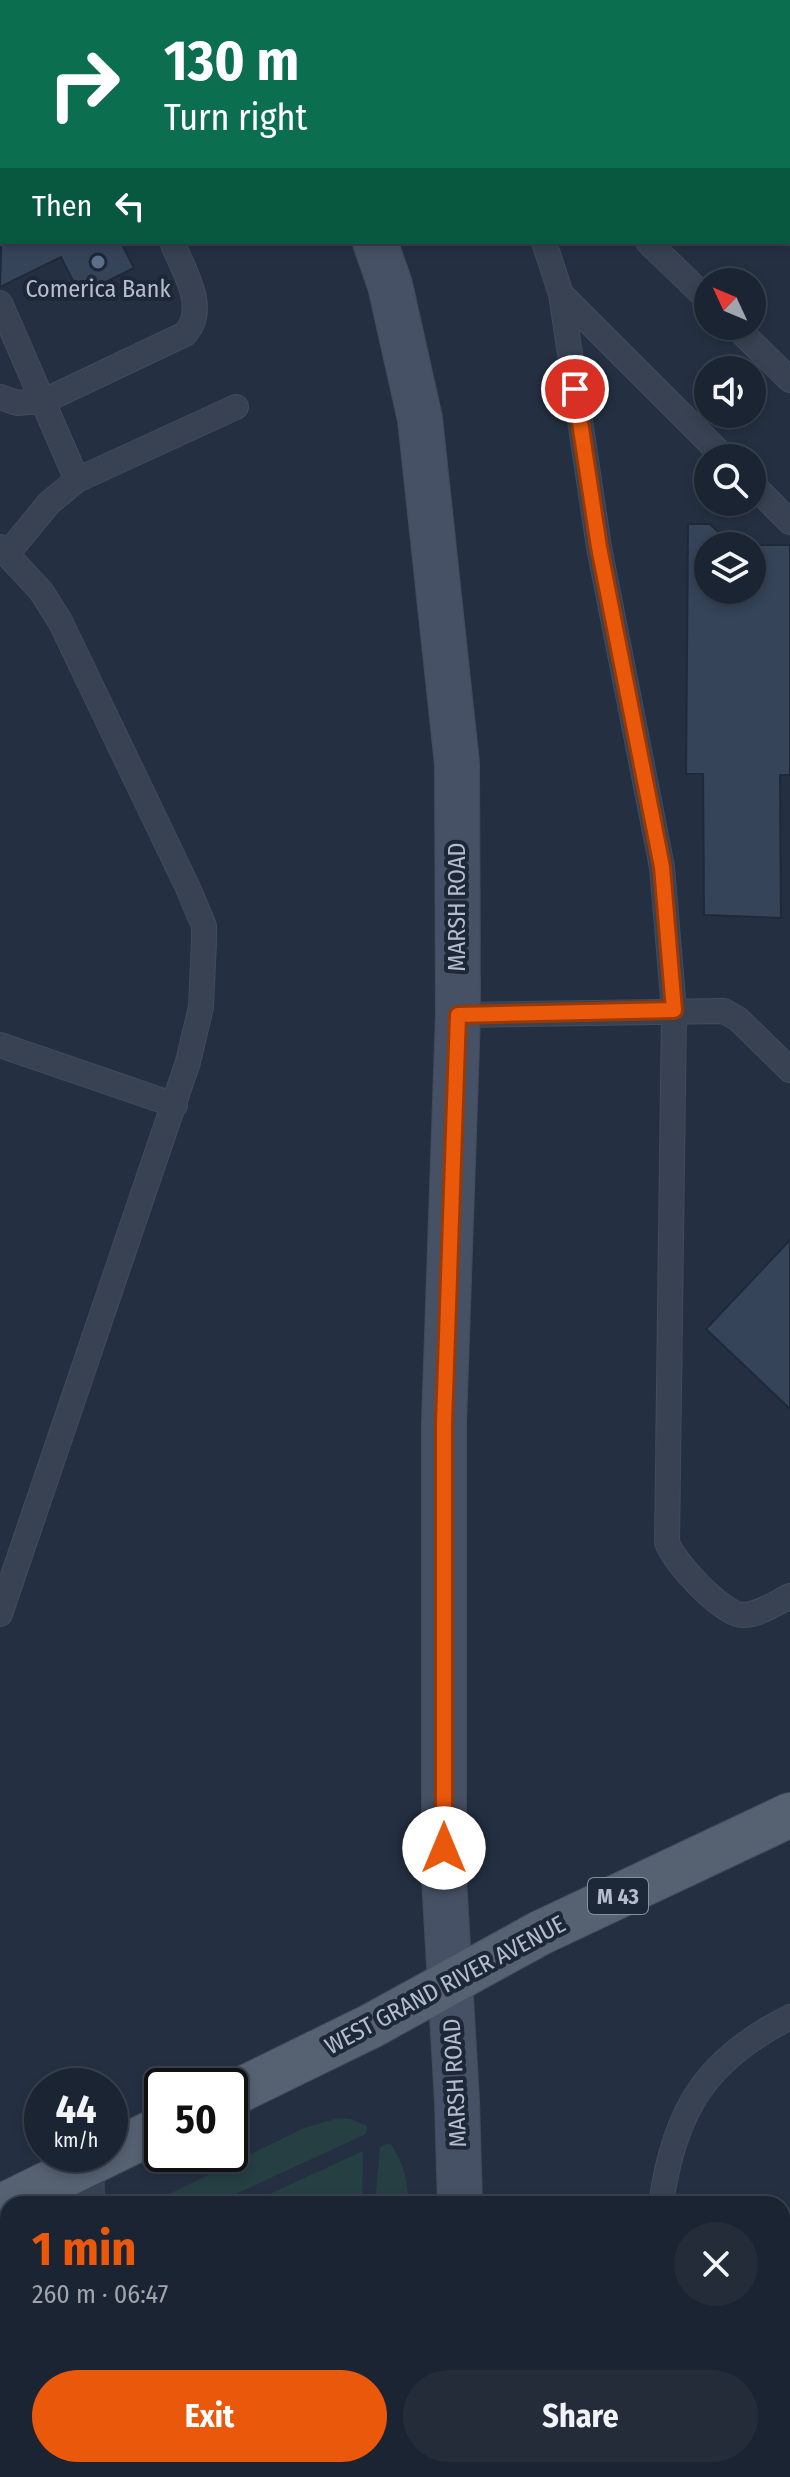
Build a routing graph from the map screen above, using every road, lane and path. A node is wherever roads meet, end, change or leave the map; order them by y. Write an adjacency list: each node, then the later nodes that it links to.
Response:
1 (173, 244): 11 (lane)
2 (376, 244): 19 (main road, MARSH ROAD)
3 (545, 244): 6 (lane)
4 (650, 244): 5 (lane)
5 (694, 286)
6 (561, 294): 13 (lane); 18 (lane)
7 (0, 303): 11 (lane)
8 (749, 340): 9 (lane)
9 (790, 380)
10 (0, 397): 11 (lane)
11 (44, 401): 14 (lane)
12 (236, 407): 14 (lane)
13 (711, 444)
14 (77, 480): 17 (lane)
15 (766, 498): 16 (lane)
16 (790, 522)
17 (4, 550): 22 (lane)
18 (674, 1010): 19 (lane); 21 (lane); 23 (lane)
19 (458, 1015): 26 (main road, MARSH ROAD)
20 (0, 1045): 22 (lane)
21 (790, 1070)
22 (175, 1105): 24 (lane)
23 (790, 1596)
24 (0, 1614)
25 (790, 1815): 26 (main road, WEST GRAND RIVER AVENUE / M 43)
26 (449, 1983): 28 (main road, WEST GRAND RIVER AVENUE / M 43); 31 (main road, MARSH ROAD)
27 (790, 2017): 32 (lane)
28 (248, 2086)
29 (90, 2172): 30 (main road)
30 (28, 2196)
31 (460, 2196)
32 (663, 2196)

